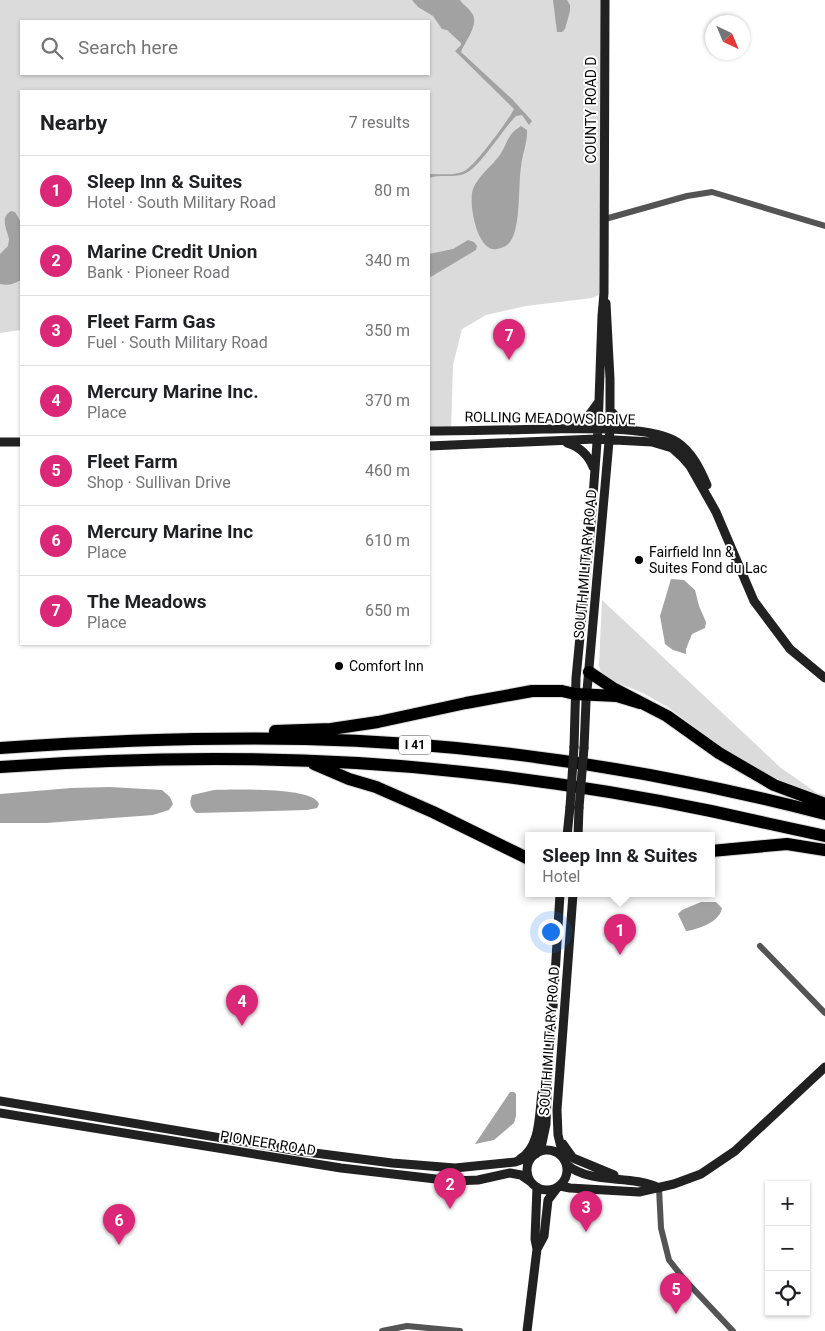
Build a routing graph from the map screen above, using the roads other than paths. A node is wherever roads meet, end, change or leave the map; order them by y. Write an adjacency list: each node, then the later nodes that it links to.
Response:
1 (605, 0): 2 (main road, COUNTY ROAD D)
2 (605, 219): 3 (street); 4 (main road, SOUTH MILITARY ROAD)
3 (825, 226)
4 (604, 293): 5 (main road, SOUTH MILITARY ROAD); 6 (main road, SOUTH MILITARY ROAD)
5 (599, 400): 7 (main road); 8 (main road, SOUTH MILITARY ROAD)
6 (610, 410): 9 (main road, SOUTH MILITARY ROAD); 11 (main road)
7 (569, 429): 8 (main road, ROLLING MEADOWS DRIVE); 10 (main road, ROLLING MEADOWS DRIVE)
8 (598, 429): 9 (main road, ROLLING MEADOWS DRIVE); 12 (main road, SOUTH MILITARY ROAD)
9 (610, 430): 11 (main road, ROLLING MEADOWS DRIVE); 13 (main road, SOUTH MILITARY ROAD)
10 (430, 431)
11 (635, 432): 19 (main road, ROLLING MEADOWS DRIVE)
12 (596, 439): 13 (main road, ROLLING MEADOWS DRIVE); 16 (main road, ROLLING MEADOWS DRIVE); 18 (main road, SOUTH MILITARY ROAD)
13 (609, 440): 19 (main road, ROLLING MEADOWS DRIVE); 20 (main road, SOUTH MILITARY ROAD)
14 (0, 442): 15 (main road)
15 (20, 442)
16 (565, 442): 17 (main road, ROLLING MEADOWS DRIVE); 18 (main road)
17 (430, 446)
18 (594, 470): 22 (main road, SOUTH MILITARY ROAD)
19 (716, 512): 21 (main road, ROLLING MEADOWS DRIVE)
20 (589, 672): 22 (main road, SOUTH MILITARY ROAD); 23 (highway)
21 (825, 678)
22 (581, 694): 23 (highway); 24 (highway); 29 (main road, SOUTH MILITARY ROAD, bridge); 29 (main road, SOUTH MILITARY ROAD, bridge)
23 (640, 703): 28 (highway)
24 (182, 738): 25 (highway, I 41); 30 (highway, I 41)
25 (0, 748)
26 (305, 760): 27 (highway, I 41); 33 (highway, I 41); 36 (highway)
27 (0, 767)
28 (825, 804)
29 (574, 807): 31 (main road, SOUTH MILITARY ROAD); 32 (main road, SOUTH MILITARY ROAD)
30 (825, 814)
31 (568, 832)
32 (577, 832)
33 (825, 836)
34 (715, 850): 35 (highway)
35 (825, 850)
36 (525, 856)
37 (560, 897): 42 (main road, SOUTH MILITARY ROAD)
38 (573, 897): 45 (main road, SOUTH MILITARY ROAD)
39 (760, 946): 40 (street)
40 (825, 1013)
41 (825, 1067): 52 (main road)
42 (548, 1068): 46 (main road, SOUTH MILITARY ROAD); 47 (main road)
43 (0, 1101): 47 (main road, PIONEER ROAD)
44 (0, 1113): 50 (main road, PIONEER ROAD)
45 (557, 1129): 48 (main road, SOUTH MILITARY ROAD); 49 (main road)
46 (534, 1155): 47 (main road, PIONEER ROAD); 48 (main road); 50 (main road)
47 (515, 1162)
48 (565, 1162): 49 (main road); 51 (main road)
49 (628, 1180): 52 (main road)
50 (534, 1184): 51 (main road); 53 (main road)
51 (558, 1187): 52 (main road); 53 (main road)
52 (659, 1188): 57 (street)
53 (536, 1249): 56 (main road)
54 (382, 1331): 55 (street)
55 (460, 1331)
56 (526, 1331)
57 (733, 1331)

